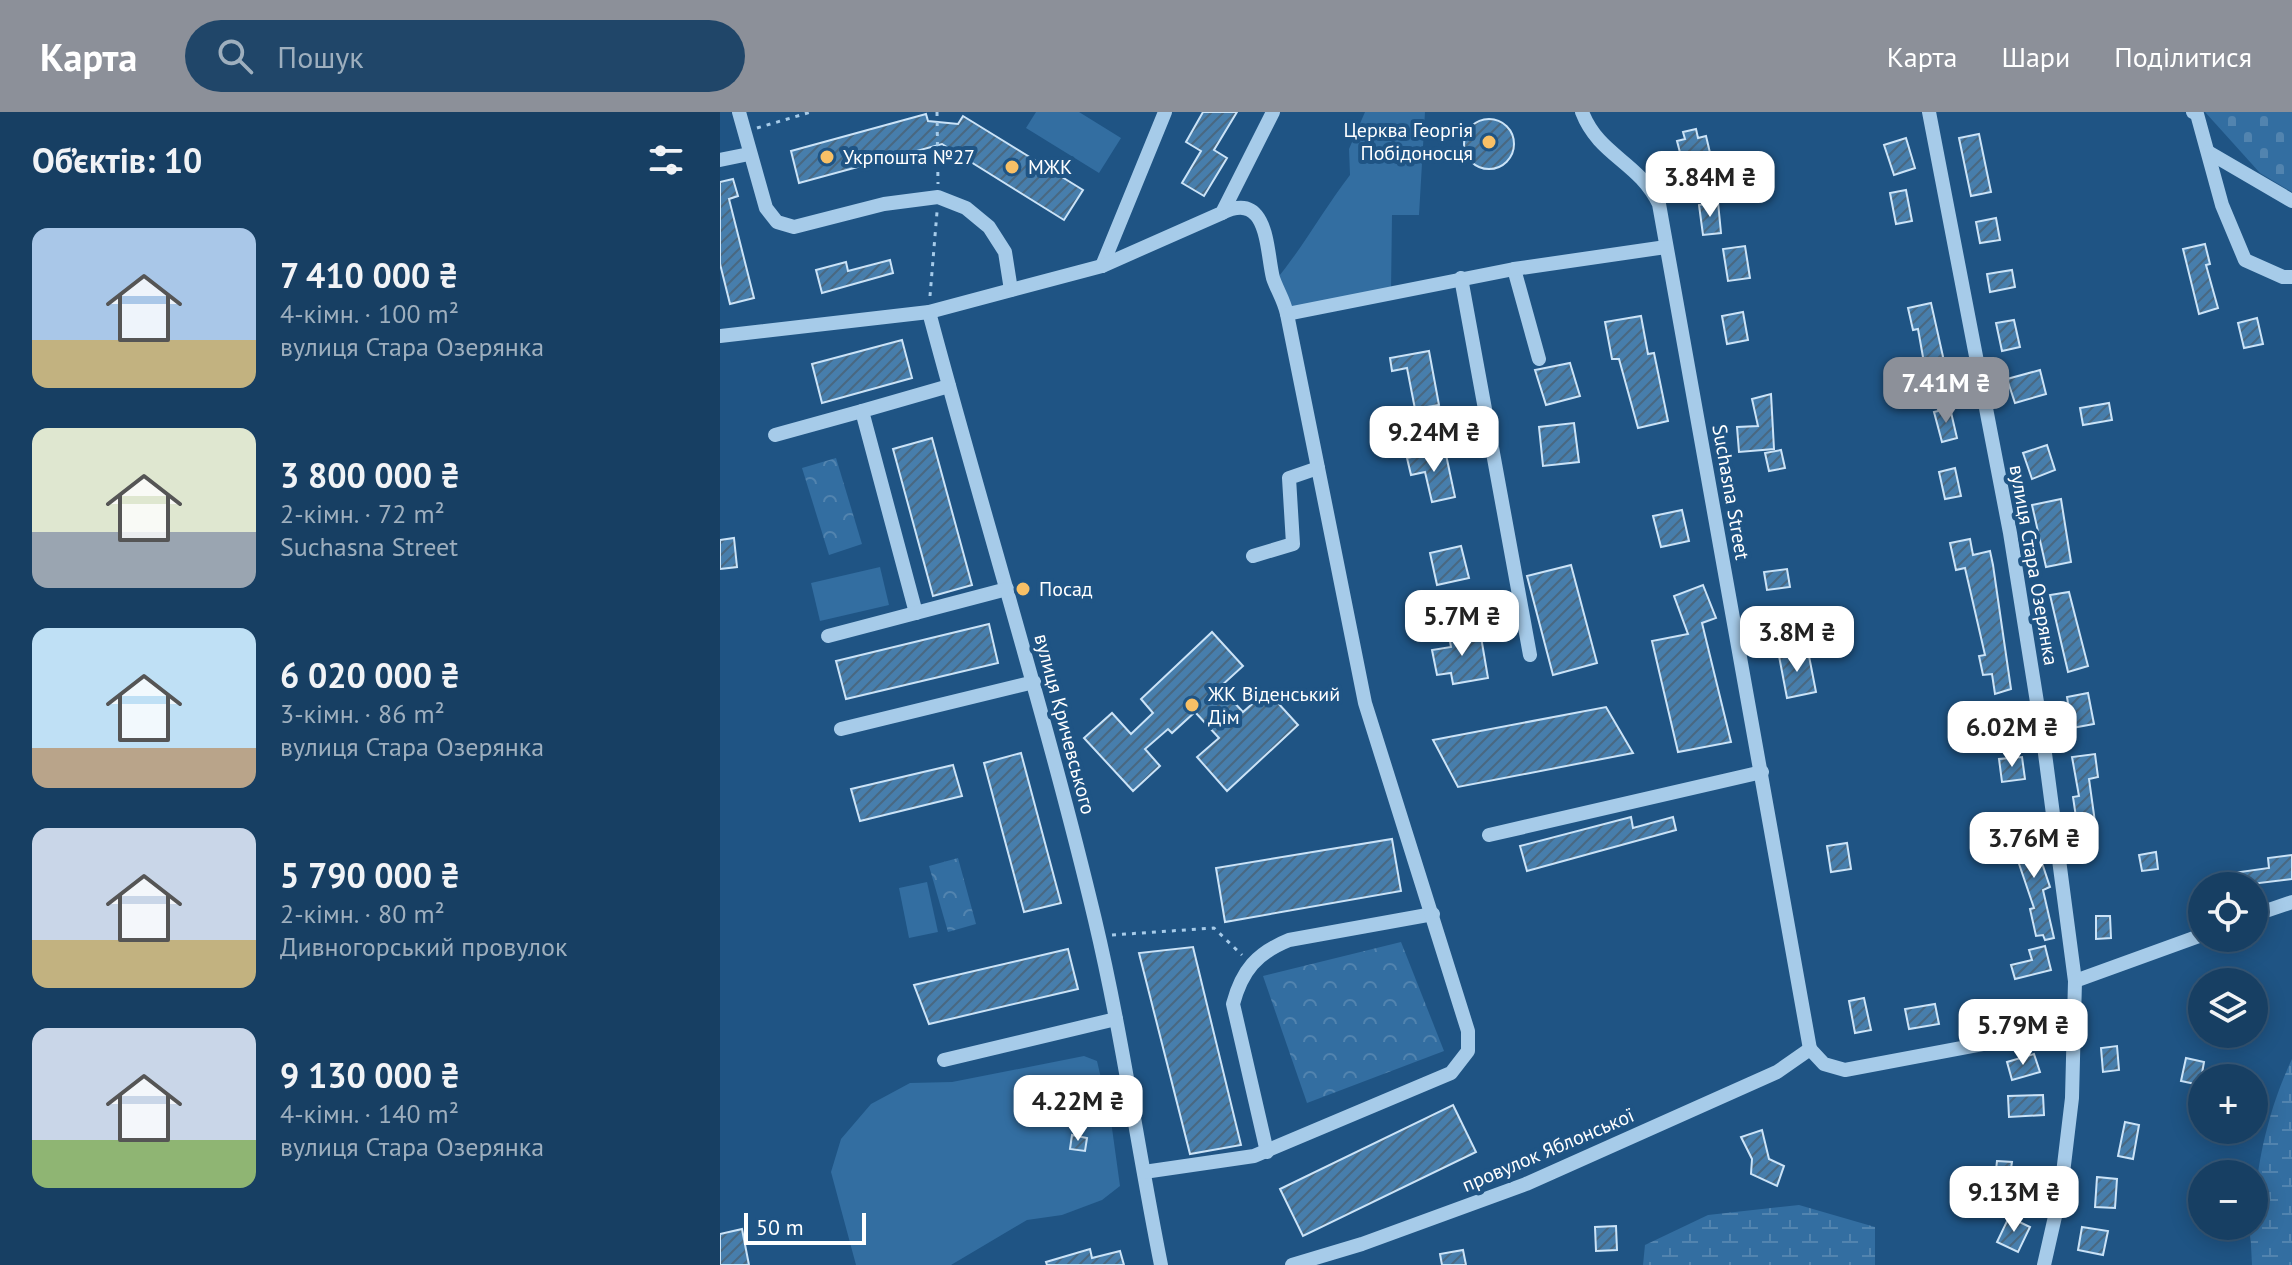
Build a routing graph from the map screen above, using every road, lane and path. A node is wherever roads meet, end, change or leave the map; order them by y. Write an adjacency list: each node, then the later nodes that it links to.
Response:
1 (739, 112): 8 (street)
2 (811, 112): 8 (path)
3 (1165, 112): 15 (street)
4 (1273, 112): 13 (street)
5 (1582, 112): 14 (street, Suchasna Street)
6 (1929, 112): 43 (street, вулиця Стара Озерянка)
7 (2193, 112): 9 (street)
8 (745, 132): 10 (street)
9 (2208, 152): 12 (street); 17 (street)
10 (749, 154): 11 (street); 19 (street)
11 (720, 160)
12 (2292, 201)
13 (1222, 213): 15 (street); 21 (street)
14 (1666, 247): 16 (street); 35 (street, Suchasna Street)
15 (1102, 266): 19 (street)
16 (1514, 269): 18 (street); 23 (street)
17 (2292, 277)
18 (1461, 278): 21 (street); 32 (street)
19 (1011, 290): 20 (street)
20 (929, 312): 22 (street); 24 (street, вулиця Кричевського)
21 (1287, 314): 27 (street)
22 (720, 336)
23 (1539, 359)
24 (949, 386): 25 (street); 29 (street, вулиця Кричевського)
25 (862, 411): 26 (street); 30 (street)
26 (775, 435)
27 (1318, 468): 28 (street); 39 (street)
28 (1253, 556)
29 (1007, 589): 30 (street); 33 (street, вулиця Кричевського)
30 (916, 613): 31 (street)
31 (828, 636)
32 (1530, 655)
33 (1034, 682): 34 (street); 40 (street, вулиця Кричевського)
34 (841, 729)
35 (1762, 772): 36 (street); 46 (street, Suchasna Street)
36 (1489, 835)
37 (2292, 902): 38 (street)
38 (2268, 910)
39 (1433, 914): 42 (street); 48 (street)
40 (1098, 936): 42 (path); 44 (street, вулиця Кричевського)
41 (2188, 940): 43 (street)
42 (1251, 963): 48 (street)
43 (2075, 981): 45 (street, вулиця Стара Озерянка)
44 (1116, 1019): 47 (street); 49 (street, вулиця Кричевського)
45 (2073, 1027): 46 (street); 52 (street, вулиця Стара Озерянка)
46 (1810, 1049): 51 (street, провулок Яблонської)
47 (944, 1060)
48 (1267, 1152): 49 (street)
49 (1144, 1172): 50 (street, вулиця Кричевського)
50 (1161, 1265)
51 (1292, 1265)
52 (2044, 1265)

